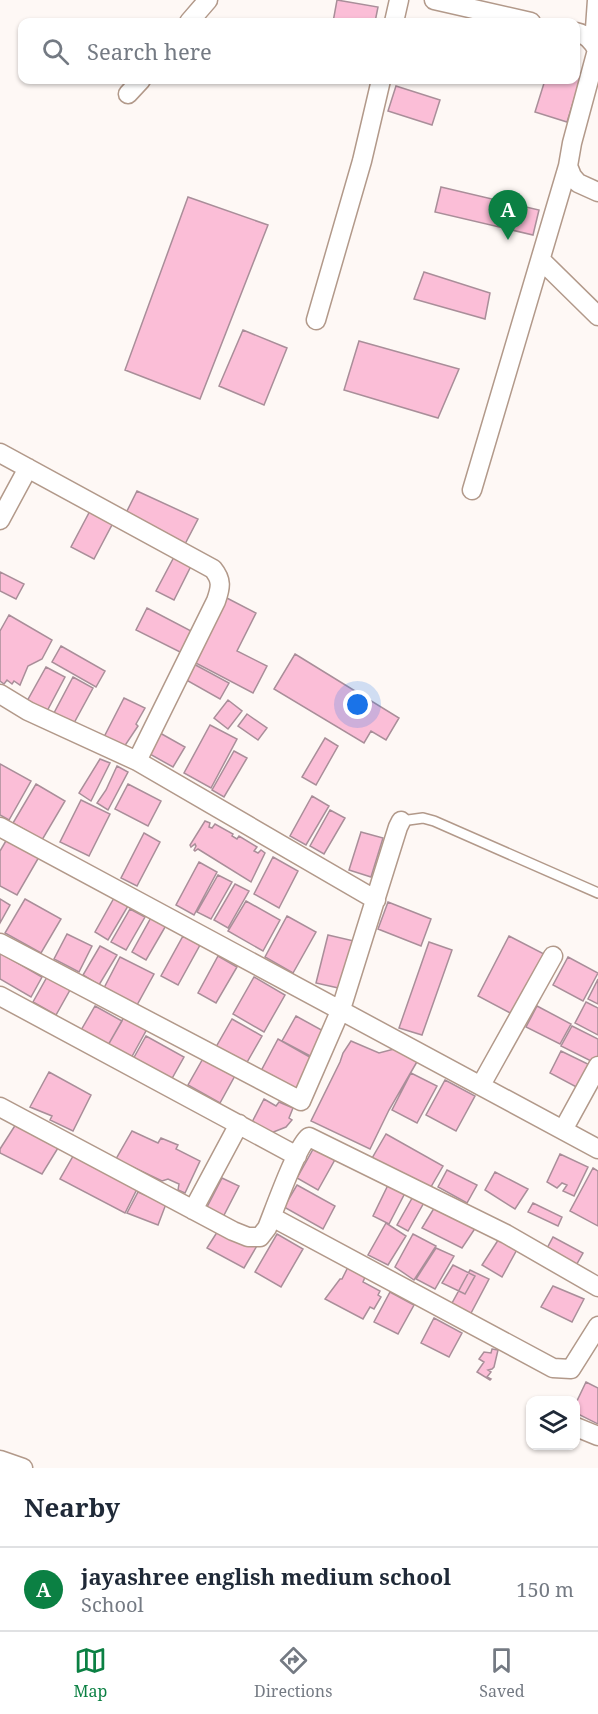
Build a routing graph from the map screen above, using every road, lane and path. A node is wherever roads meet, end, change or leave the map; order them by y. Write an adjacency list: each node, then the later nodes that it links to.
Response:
1 (208, 0): 5 (street)
2 (399, 0): 6 (street)
3 (434, 0): 7 (street)
4 (597, 0): 9 (street)
5 (192, 18)
6 (395, 18)
7 (513, 18)
8 (580, 33): 9 (street)
9 (594, 44): 12 (street)
10 (137, 84): 13 (street)
11 (380, 84): 18 (street)
12 (593, 93): 14 (street)
13 (128, 94)
14 (568, 166): 15 (street); 16 (street)
15 (598, 192)
16 (541, 260): 17 (street); 21 (street)
17 (598, 316)
18 (316, 320)
19 (0, 453): 20 (street)
20 (28, 468): 22 (street); 24 (street)
21 (472, 490)
22 (0, 520)
23 (0, 694): 24 (street)
24 (137, 761): 28 (street)
25 (401, 821): 27 (lane); 28 (street)
26 (0, 827): 32 (street)
27 (598, 893)
28 (376, 900): 32 (street)
29 (0, 943): 32 (street)
30 (553, 956): 34 (street)
31 (0, 996): 36 (street)
32 (341, 1010): 34 (street)
33 (598, 1066): 37 (street)
34 (481, 1085): 37 (street)
35 (0, 1107): 40 (street)
36 (238, 1124): 39 (street); 40 (street)
37 (563, 1130): 38 (street)
38 (598, 1149)
39 (297, 1156): 41 (street); 42 (street)
40 (193, 1210): 41 (street)
41 (272, 1217): 43 (street)
42 (598, 1287)
43 (598, 1326)
44 (580, 1429): 45 (street)
45 (598, 1436)
46 (0, 1460): 47 (street)
47 (23, 1468)

